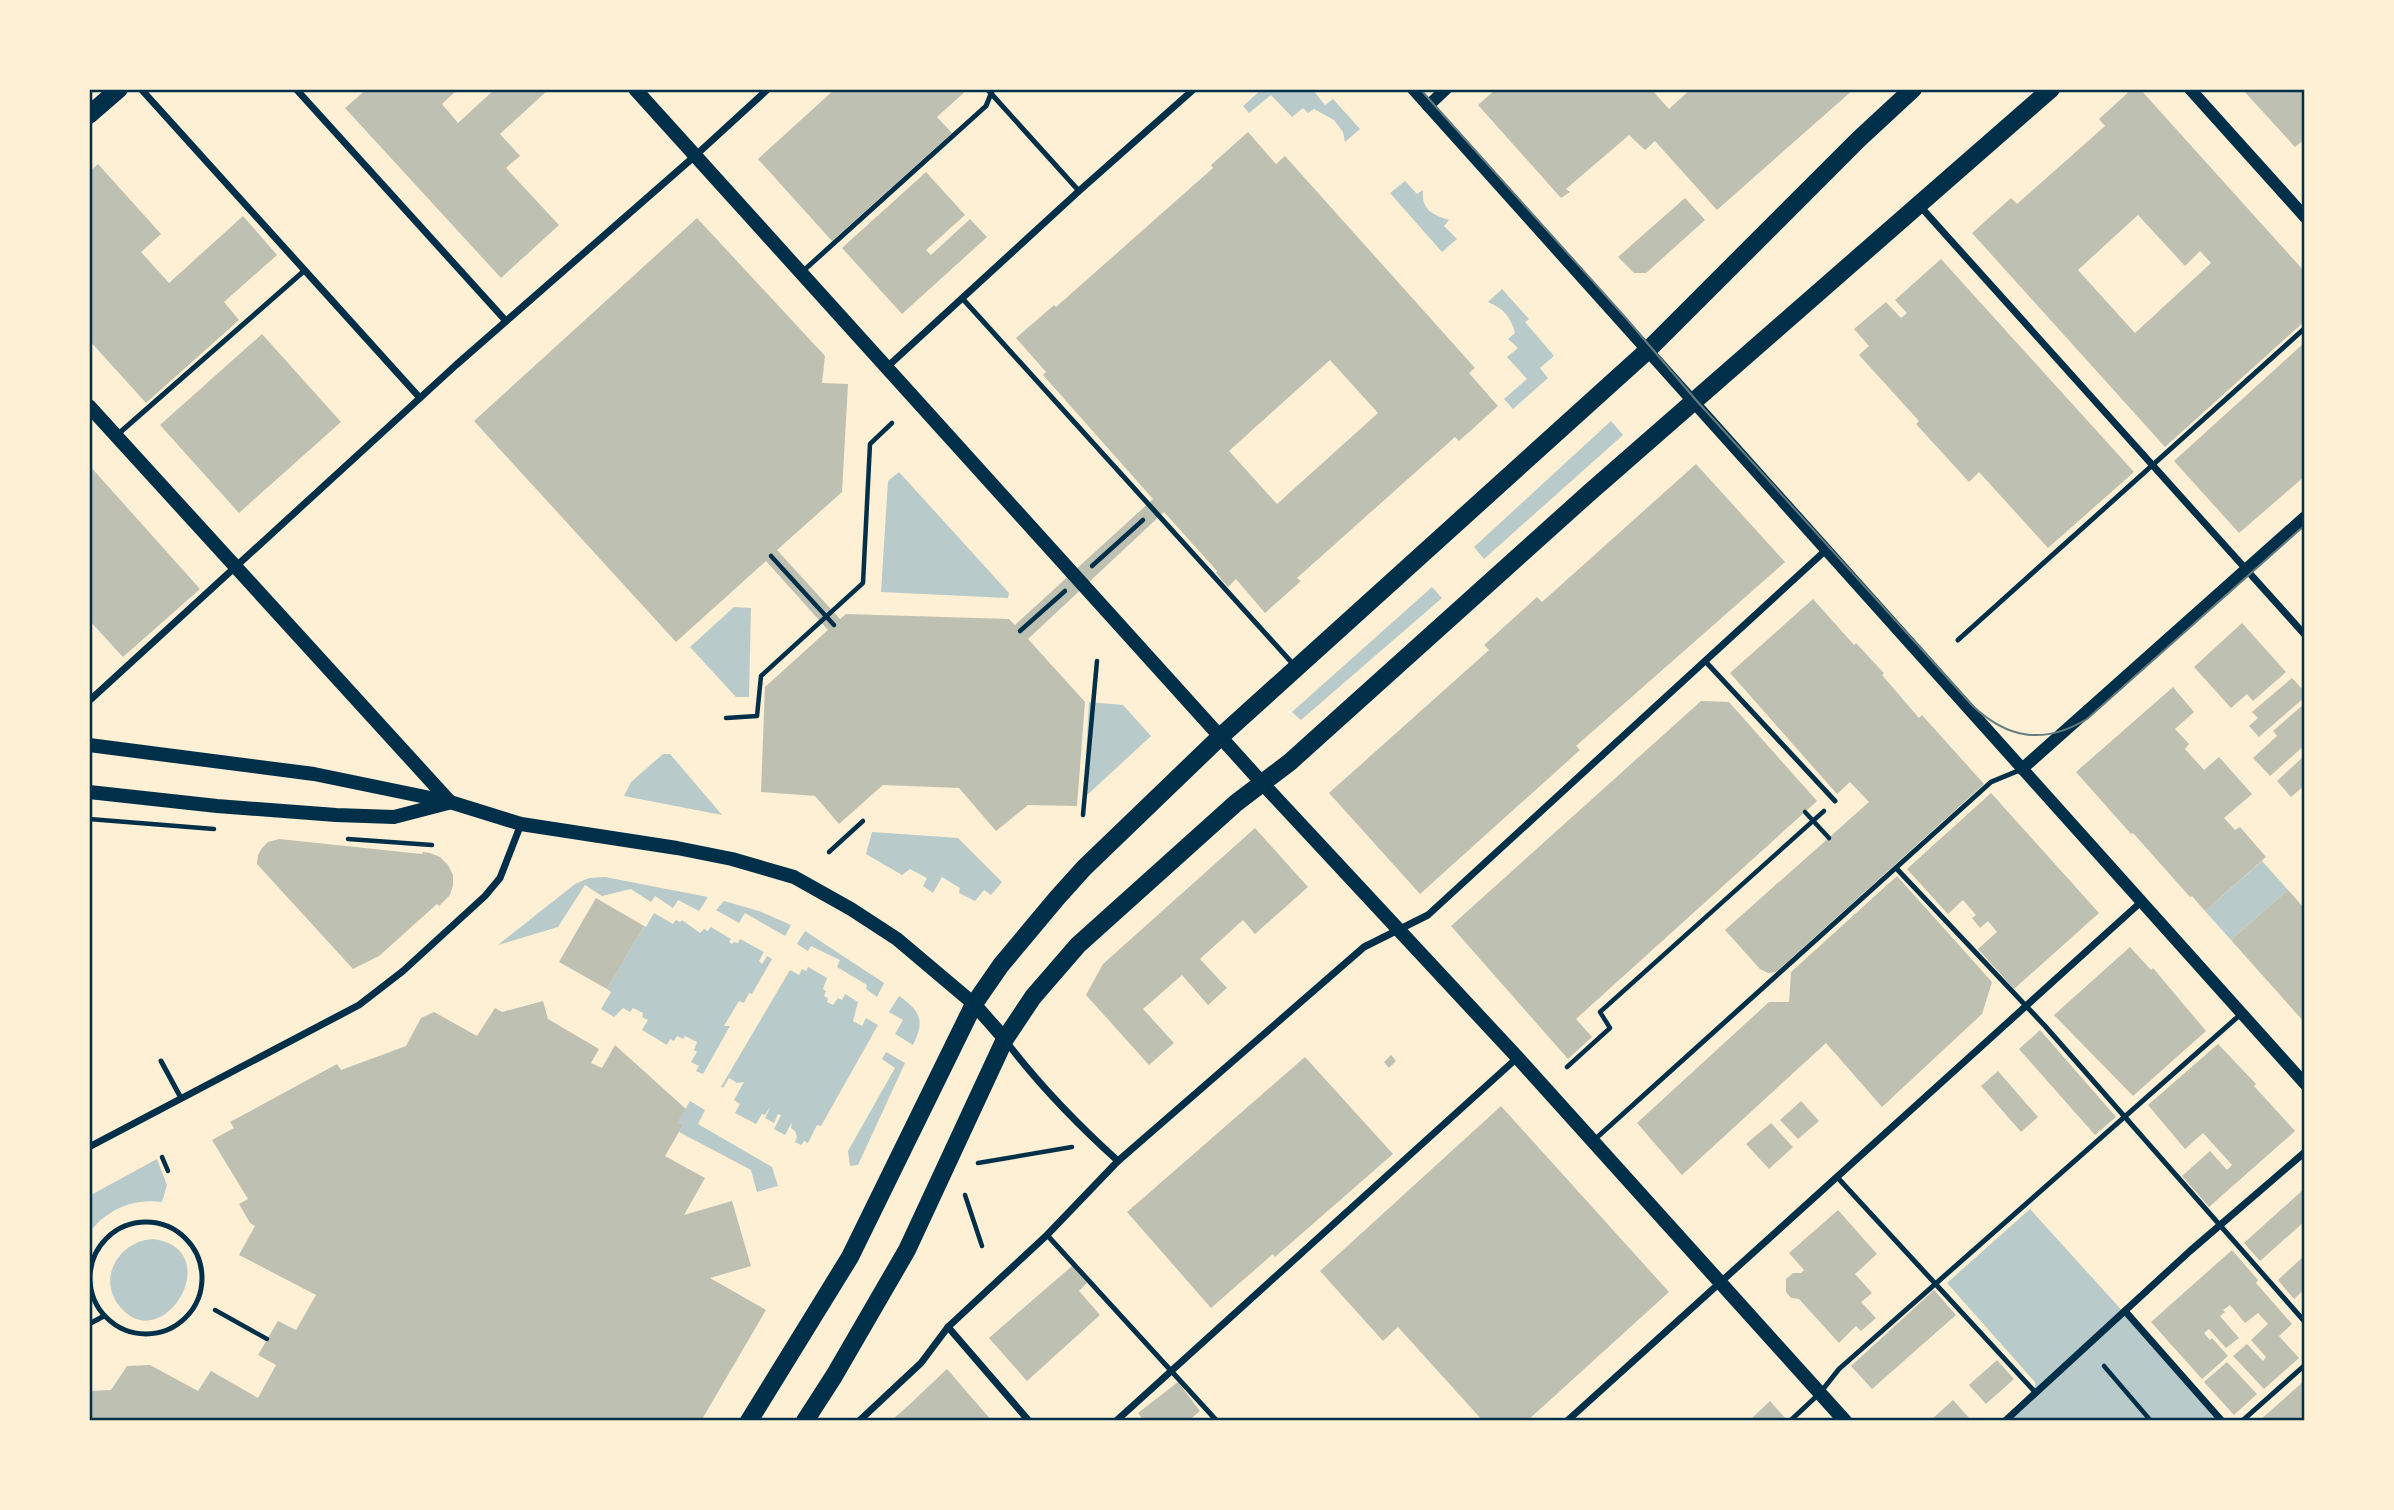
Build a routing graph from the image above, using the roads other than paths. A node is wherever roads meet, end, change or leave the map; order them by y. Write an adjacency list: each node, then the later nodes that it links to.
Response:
1 (119, 89): 14 (main road)
2 (141, 89): 19 (street)
3 (296, 89): 22 (street)
4 (635, 89): 15 (main road)
5 (768, 89): 15 (street)
6 (1413, 89): 13 (street)
7 (1446, 89): 13 (street)
8 (1913, 89): 24 (main road)
9 (2051, 89): 17 (main road)
10 (2190, 89): 18 (street)
11 (990, 91): 16 (lane); 20 (lane)
12 (1188, 91): 16 (street)
13 (1428, 106): 24 (street)
14 (89, 115)
15 (696, 155): 20 (main road); 22 (street)
16 (1079, 191): 21 (street)
17 (1919, 205): 27 (main road); 30 (street)
18 (2305, 217)
19 (304, 271): 26 (street); 29 (lane)
20 (800, 274): 25 (main road)
21 (962, 298): 25 (street); 38 (lane)
22 (506, 321): 26 (street)
23 (2305, 328): 30 (lane)
24 (1647, 351): 27 (street); 38 (main road)
25 (886, 368): 40 (main road)
26 (420, 398): 33 (street)
27 (1694, 403): 32 (street); 43 (main road)
28 (90, 408): 29 (main road)
29 (117, 436): 33 (main road)
30 (2152, 465): 34 (street); 36 (lane)
31 (2305, 517): 34 (street)
32 (1826, 550): 37 (street); 42 (street)
33 (236, 565): 39 (street); 46 (main road)
34 (2246, 569): 35 (street); 42 (street)
35 (2305, 635)
36 (1958, 640)
37 (1705, 661): 45 (lane); 50 (street)
38 (1296, 668): 40 (main road)
39 (89, 701)
40 (1220, 737): 43 (main road); 51 (main road)
41 (89, 745): 46 (main road)
42 (2022, 769): 48 (lane); 49 (street)
43 (1262, 784): 50 (main road); 54 (main road)
44 (89, 792): 46 (main road)
45 (1835, 801)
46 (450, 802): 47 (main road)
47 (521, 824): 51 (main road); 58 (street)
48 (1896, 867): 52 (lane); 60 (lane)
49 (2141, 902): 52 (street); 53 (street)
50 (1399, 930): 55 (main road); 63 (street)
51 (974, 1004): 54 (main road); 78 (main road)
52 (2026, 1007): 59 (lane); 64 (street)
53 (2241, 1014): 57 (street); 59 (lane)
54 (1005, 1039): 63 (street); 79 (main road)
55 (1517, 1057): 60 (main road); 75 (street)
56 (161, 1061): 58 (lane)
57 (2305, 1084)
58 (181, 1098): 61 (street)
59 (2125, 1117): 65 (lane); 68 (lane)
60 (1593, 1141): 67 (main road)
61 (89, 1147)
62 (2305, 1152): 65 (street)
63 (1118, 1161): 66 (street)
64 (1837, 1177): 67 (street); 68 (lane)
65 (2219, 1225): 69 (street); 71 (lane)
66 (1047, 1235): 73 (street); 75 (lane)
67 (1721, 1283): 76 (main road); 84 (street)
68 (1936, 1283): 76 (lane); 77 (lane)
69 (2125, 1311): 77 (street); 88 (street)
70 (104, 1316): 70 (lane); 72 (lane)
71 (2305, 1322)
72 (89, 1324)
73 (948, 1327): 80 (street); 81 (street)
74 (2305, 1365): 89 (lane)
75 (1172, 1371): 82 (street); 83 (lane)
76 (1820, 1393): 85 (lane); 86 (main road)
77 (2036, 1393): 87 (street)
78 (749, 1421)
79 (805, 1421)
80 (859, 1421)
81 (1029, 1421)
82 (1116, 1421)
83 (1217, 1421)
84 (1567, 1421)
85 (1790, 1421)
86 (1845, 1421)
87 (2005, 1421)
88 (2222, 1421)
89 (2242, 1421)

